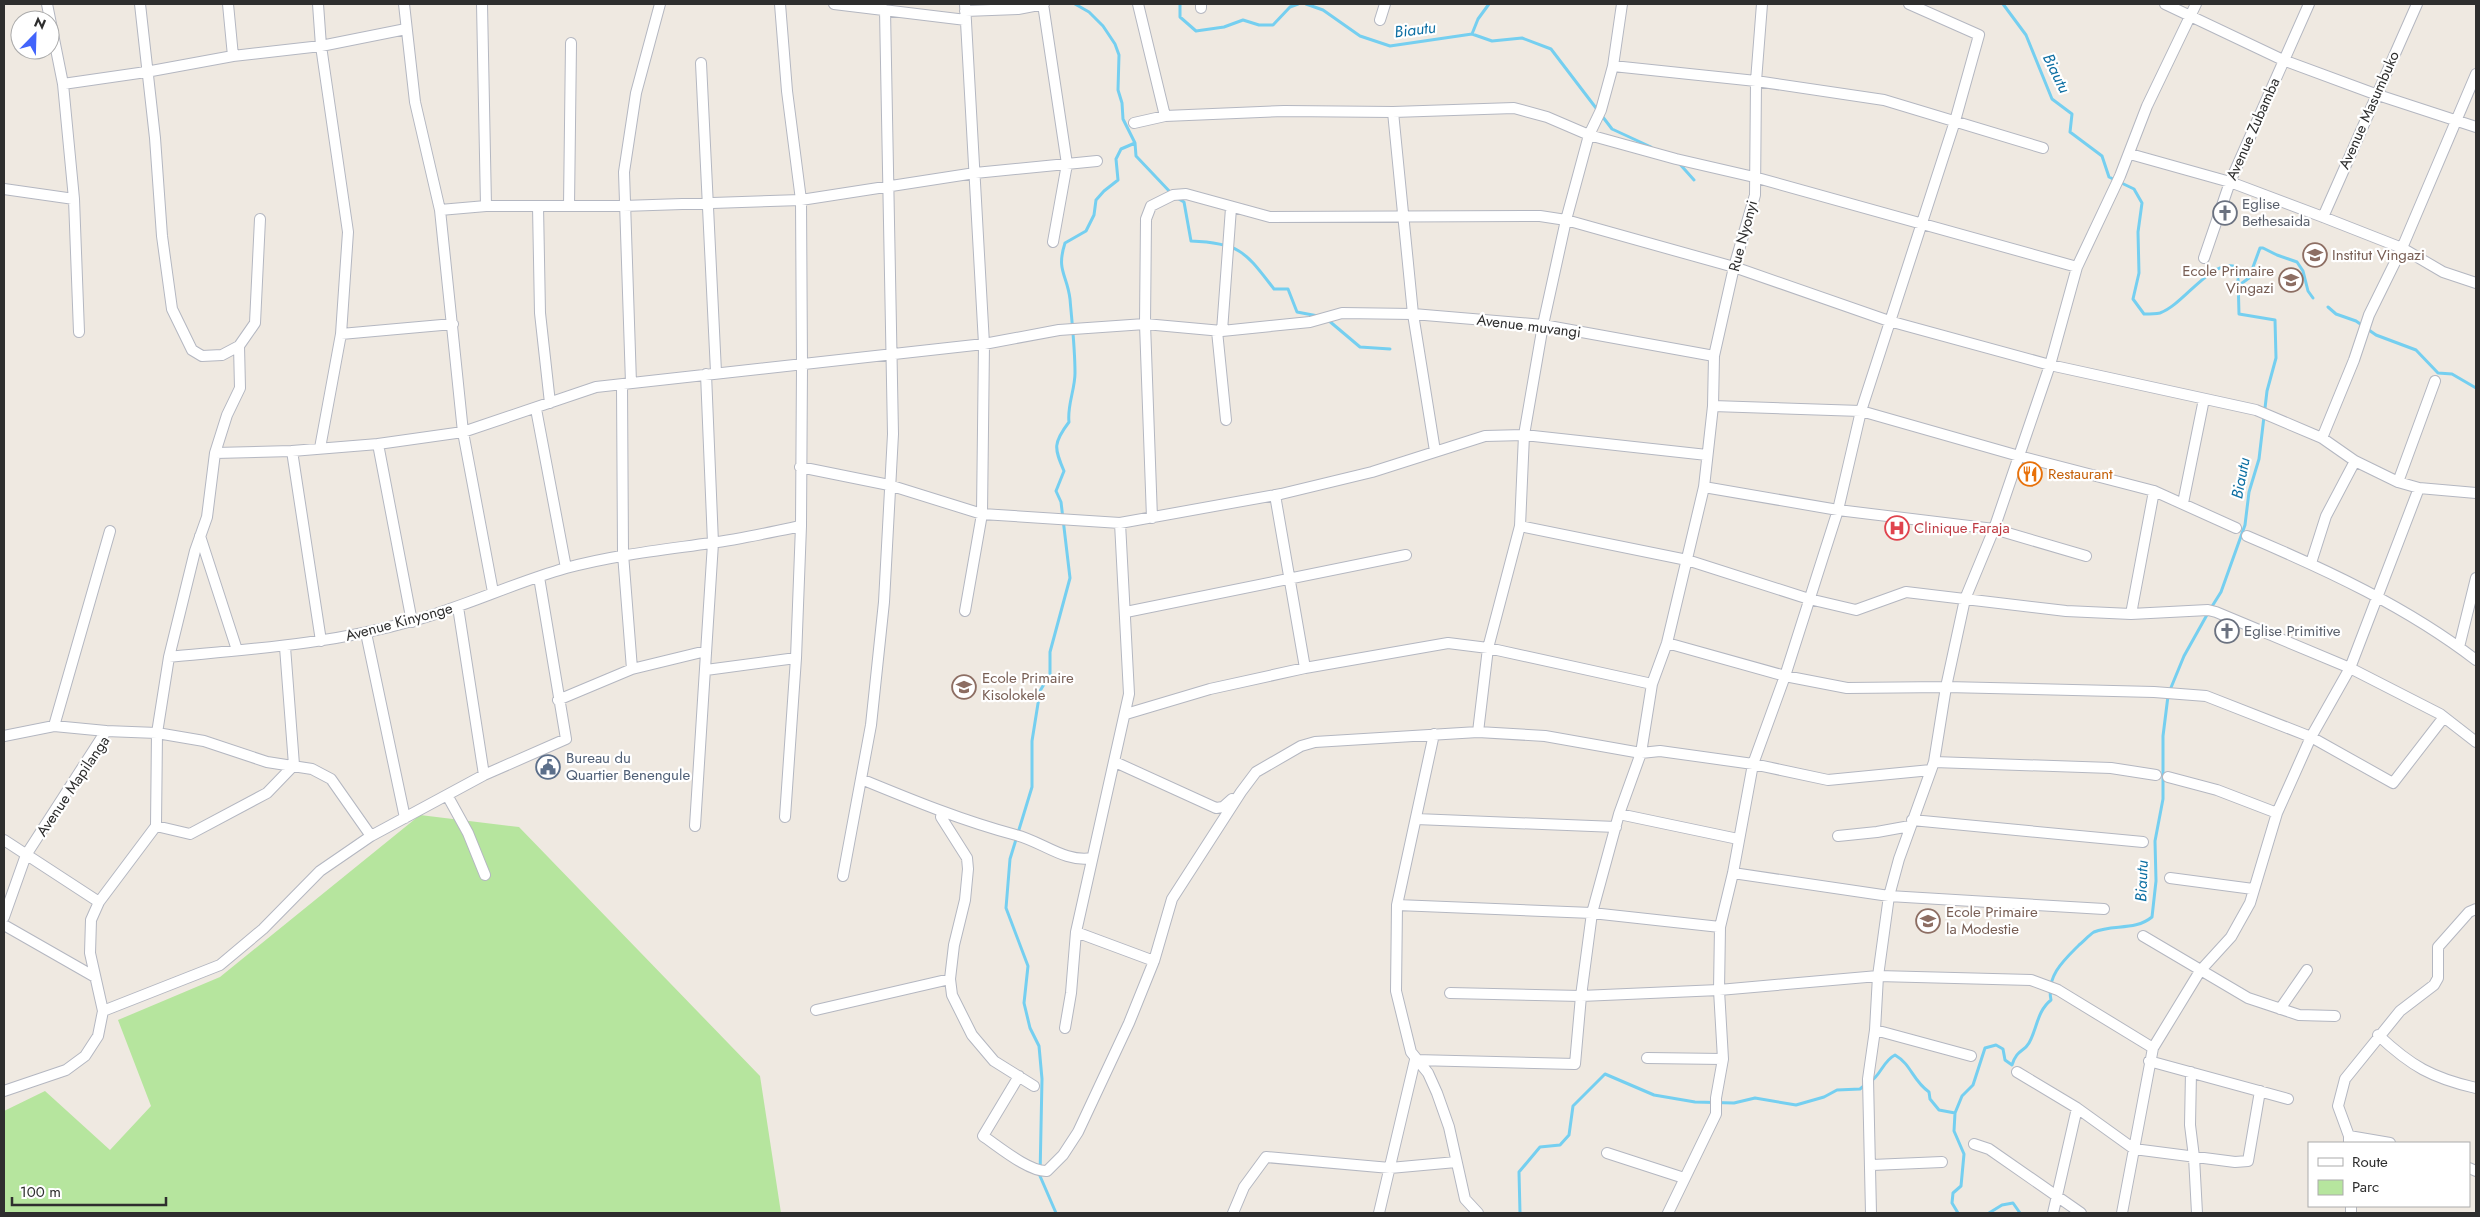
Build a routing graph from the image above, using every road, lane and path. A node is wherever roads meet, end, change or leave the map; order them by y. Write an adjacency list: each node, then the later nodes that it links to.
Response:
1 (47, 4): 36 (street)
2 (140, 4): 33 (street)
3 (228, 4): 29 (street)
4 (318, 4): 28 (street)
5 (404, 4): 26 (street)
6 (482, 4): 57 (street)
7 (660, 4): 60 (street)
8 (780, 4): 55 (street)
9 (834, 4): 21 (street)
10 (1044, 4): 23 (street); 48 (street)
11 (1138, 4): 39 (street)
12 (1385, 4): 25 (street)
13 (1622, 4): 32 (street)
14 (1762, 4): 35 (street, Rue Nyonyi)
15 (1909, 4): 20 (street)
16 (2165, 4): 24 (street)
17 (2196, 4): 24 (street)
18 (2309, 4): 30 (street, Avenue Zubamba)
19 (2417, 4): 37 (street, Avenue Masumbuko)
20 (1920, 5): 40 (street)
21 (869, 6): 22 (street)
22 (884, 10): 23 (street); 52 (street)
23 (965, 11): 49 (street)
24 (2190, 16): 30 (street); 46 (street)
25 (1380, 20)
26 (406, 29): 28 (street); 62 (street)
27 (571, 43): 59 (street)
28 (321, 46): 29 (street); 81 (street)
29 (233, 56): 33 (street)
30 (2283, 60): 37 (street); 51 (street, Avenue Zubamba)
31 (701, 63): 56 (street)
32 (1612, 66): 35 (street); 44 (street)
33 (146, 72): 36 (street); 83 (street)
34 (2476, 74): 41 (street)
35 (1756, 81): 40 (street); 50 (street, Rue Nyonyi)
36 (63, 84): 54 (street)
37 (2375, 94): 41 (street); 64 (street, Avenue Masumbuko)
38 (1393, 112): 39 (street); 44 (street); 63 (street)
39 (1164, 116): 42 (street)
40 (1955, 120): 45 (street); 67 (street)
41 (2458, 121): 43 (street); 69 (street)
42 (1134, 123)
43 (2476, 127)
44 (1589, 135): 50 (street); 66 (street)
45 (2043, 148)
46 (2130, 154): 51 (street); 72 (street)
47 (1096, 161): 48 (street)
48 (1067, 164): 49 (street); 68 (street)
49 (975, 172): 52 (street); 82 (street)
50 (1754, 177): 67 (street); 71 (street, Rue Nyonyi)
51 (2230, 182): 64 (street); 70 (street, Avenue Zubamba)
52 (890, 188): 55 (street); 84 (street)
53 (4, 189): 54 (street)
54 (74, 199): 80 (street)
55 (800, 200): 56 (street); 87 (street)
56 (708, 204): 60 (street); 88 (street)
57 (486, 206): 58 (street); 62 (street)
58 (538, 206): 59 (street); 92 (street)
59 (569, 206): 60 (street)
60 (623, 206): 90 (street)
61 (1231, 208): 63 (street); 77 (street); 79 (street)
62 (440, 210): 76 (street)
63 (1405, 215): 66 (street); 74 (street)
64 (2323, 217): 69 (street)
65 (260, 219): 83 (street)
66 (1566, 220): 71 (street); 78 (street)
67 (1923, 223): 72 (street); 75 (street)
68 (1053, 242)
69 (2402, 248): 73 (street); 99 (street)
70 (2204, 258)
71 (1734, 267): 75 (street); 85 (street, Rue Nyonyi)
72 (2077, 267): 86 (street)
73 (2476, 283)
74 (1413, 314): 78 (street, Avenue muvangi); 79 (street, Avenue muvangi); 103 (street)
75 (1890, 321): 86 (street); 95 (street)
76 (453, 324): 81 (street); 97 (street)
77 (1145, 324): 79 (street, Avenue muvangi); 82 (street, Avenue muvangi); 119 (street)
78 (1543, 325): 85 (street, Avenue muvangi); 98 (street)
79 (1219, 331): 96 (street)
80 (79, 332)
81 (341, 334): 101 (street)
82 (984, 344): 84 (street, Avenue muvangi); 118 (street)
83 (239, 346): 104 (street)
84 (893, 356): 87 (street, Avenue muvangi); 110 (street)
85 (1714, 356): 93 (street, Rue Nyonyi)
86 (2050, 365): 91 (street); 106 (street)
87 (802, 366): 88 (street, Avenue muvangi); 108 (street)
88 (711, 373): 90 (street, Avenue muvangi); 128 (street)
89 (2435, 381): 109 (street)
90 (627, 384): 92 (street, Avenue muvangi); 129 (street)
91 (2204, 399): 99 (street); 116 (street)
92 (550, 403): 94 (street, Avenue muvangi)
93 (1713, 406): 95 (street); 105 (street, Rue Nyonyi)
94 (536, 409): 97 (street, Avenue muvangi); 134 (street)
95 (1861, 411): 106 (street); 117 (street)
96 (1226, 420)
97 (463, 432): 100 (street, Avenue muvangi); 138 (street)
98 (1524, 435): 103 (street); 105 (street); 122 (street)
99 (2322, 438): 107 (street)
100 (378, 444): 101 (street, Avenue muvangi); 146 (street)
101 (320, 448): 102 (street, Avenue muvangi)
102 (292, 451): 104 (street, Avenue muvangi); 148 (street)
103 (1435, 451): 115 (street)
104 (215, 453): 126 (street)
105 (1708, 455): 111 (street, Rue Nyonyi)
106 (2019, 456): 113 (street); 124 (street)
107 (2355, 461): 109 (street); 133 (street)
108 (800, 468): 110 (street); 121 (street)
109 (2398, 482): 112 (street)
110 (889, 485): 118 (street); 184 (street)
111 (1704, 487): 117 (street); 132 (street, Rue Nyonyi)
112 (2419, 488): 114 (street); 139 (street)
113 (2154, 491): 116 (street); 145 (street)
114 (2476, 493)
115 (1275, 495): 119 (street); 136 (street)
116 (2183, 503): 123 (street)
117 (1838, 510): 124 (street); 140 (street)
118 (982, 514): 120 (street); 143 (street)
119 (1152, 518): 120 (street)
120 (1120, 523): 144 (street)
121 (801, 526): 128 (street, Avenue Kinyonge); 156 (street)
122 (1520, 526): 132 (street); 152 (street)
123 (2236, 528)
124 (1994, 529): 131 (street); 141 (street)
125 (110, 531): 168 (street)
126 (200, 536): 153 (street); 155 (street)
127 (2246, 536): 133 (street)
128 (713, 543): 129 (street, Avenue Kinyonge); 154 (street)
129 (623, 554): 134 (street, Avenue Kinyonge); 160 (street)
130 (1406, 555): 136 (street)
131 (2086, 556)
132 (1686, 560): 140 (street); 149 (street, Rue Nyonyi)
133 (2312, 563): 139 (street)
134 (566, 568): 135 (street, Avenue Kinyonge)
135 (539, 577): 138 (street, Avenue Kinyonge); 165 (street)
136 (1288, 579): 144 (street); 158 (street)
137 (2475, 585): 151 (street)
138 (493, 592): 142 (street, Avenue Kinyonge)
139 (2377, 596): 151 (street); 159 (street)
140 (1809, 599): 141 (street); 162 (street)
141 (1965, 599): 145 (street); 164 (street)
142 (458, 607): 146 (street, Avenue Kinyonge); 181 (street)
143 (965, 611)
144 (1126, 612): 166 (street)
145 (2131, 614): 159 (street)
146 (412, 622): 147 (street, Avenue Kinyonge)
147 (366, 633): 148 (street, Avenue Kinyonge); 191 (street)
148 (321, 641): 150 (street, Avenue Kinyonge)
149 (1666, 643): 162 (street); 163 (street, Rue Nyonyi)
150 (285, 647): 153 (street, Avenue Kinyonge); 179 (street)
151 (2459, 647): 157 (street)
152 (1488, 648): 158 (street); 163 (street); 170 (street)
153 (237, 650): 155 (street, Avenue Kinyonge)
154 (706, 651): 160 (street); 161 (street)
155 (169, 657): 171 (street)
156 (796, 658): 161 (street); 190 (street)
157 (2476, 660)
158 (1305, 668): 166 (street)
159 (2350, 668): 167 (street); 174 (street)
160 (632, 669): 165 (street)
161 (706, 670): 195 (street)
162 (1785, 676): 164 (street); 178 (street)
163 (1652, 684): 176 (street, Rue Nyonyi)
164 (1946, 688): 174 (street); 180 (street)
165 (558, 700): 181 (street)
166 (1126, 714): 177 (street)
167 (2444, 717): 174 (street); 175 (street)
168 (54, 726): 169 (street); 173 (street)
169 (106, 732): 171 (street, Avenue Mapilanga); 202 (street, Avenue Mapilanga)
170 (1478, 732): 172 (street); 176 (street)
171 (157, 733): 179 (street, Avenue Mapilanga); 194 (street)
172 (1434, 734): 185 (street); 192 (street)
173 (4, 736)
174 (2311, 738): 188 (street)
175 (2476, 742)
176 (1641, 753): 178 (street); 189 (street, Rue Nyonyi)
177 (1115, 762): 185 (street); 203 (street)
178 (1753, 764): 180 (street); 199 (street)
179 (294, 765): 194 (street); 197 (street, Avenue Mapilanga)
180 (1932, 766): 182 (street); 193 (street)
181 (484, 775): 186 (street)
182 (2156, 775)
183 (2168, 777): 188 (street)
184 (861, 779): 187 (street); 206 (street)
185 (1240, 792): 220 (street)
186 (447, 795): 191 (street); 205 (street)
187 (942, 813): 203 (street); 225 (street)
188 (2276, 813): 208 (street)
189 (1620, 814): 196 (street, Rue Nyonyi); 199 (street)
190 (785, 817)
191 (405, 818): 197 (street)
192 (1416, 819): 196 (street); 211 (street)
193 (1911, 823): 198 (street); 201 (street); 209 (street)
194 (156, 826): 210 (street)
195 (695, 826)
196 (1616, 827): 214 (street, Rue Nyonyi)
197 (371, 836): 230 (street)
198 (1838, 836)
199 (1738, 839): 204 (street)
200 (4, 840): 202 (street)
201 (2143, 842)
202 (26, 855): 210 (street); 215 (street, Avenue Mapilanga)
203 (1092, 858): 218 (street)
204 (1733, 872): 209 (street); 217 (street)
205 (485, 875)
206 (843, 876)
207 (2170, 878): 208 (street)
208 (2252, 889): 222 (street)
209 (1889, 896): 212 (street); 223 (street)
210 (99, 902): 224 (street)
211 (1397, 905): 214 (street); 240 (street)
212 (2104, 909)
213 (2476, 909): 235 (street)
214 (1592, 913): 217 (street); 228 (street, Rue Nyonyi)
215 (4, 917)
216 (4, 925): 224 (street)
217 (1720, 927): 226 (street)
218 (1076, 932): 220 (street); 233 (street)
219 (2143, 936): 222 (street)
220 (1154, 961): 244 (street)
221 (2307, 970): 229 (street)
222 (2200, 971): 229 (street); 236 (street)
223 (1878, 976): 226 (street); 234 (street); 236 (street)
224 (95, 977): 230 (street)
225 (950, 980): 231 (street); 244 (street)
226 (1719, 990): 228 (street); 239 (street)
227 (1450, 994): 228 (street)
228 (1580, 996): 240 (street, Rue Nyonyi)
229 (2280, 1009): 232 (street)
230 (103, 1010): 248 (street)
231 (816, 1010)
232 (2335, 1016)
233 (1065, 1028)
234 (1875, 1030): 237 (street); 259 (street)
235 (2378, 1036): 246 (street); 251 (street)
236 (2153, 1048): 241 (street)
237 (1971, 1056)
238 (1647, 1058): 239 (street)
239 (1723, 1059): 261 (street)
240 (1415, 1060): 257 (street); 260 (street)
241 (2149, 1061): 243 (street); 254 (street)
242 (2017, 1072): 250 (street)
243 (2191, 1072): 247 (street); 256 (street)
244 (1019, 1076): 245 (street)
245 (1034, 1086)
246 (2476, 1088)
247 (2260, 1091): 249 (street); 256 (street)
248 (4, 1092)
249 (2288, 1099)
250 (2077, 1108): 254 (street); 262 (street)
251 (2349, 1139): 252 (street)
252 (2380, 1142)
253 (1974, 1144): 262 (street)
254 (2134, 1149): 256 (street); 270 (street)
255 (1607, 1152): 261 (street)
256 (2194, 1156): 271 (street)
257 (1456, 1162): 260 (street); 265 (street)
258 (1942, 1162): 259 (street)
259 (1872, 1165): 267 (street)
260 (1390, 1168): 263 (street); 264 (street)
261 (1684, 1178): 266 (street)
262 (2056, 1197): 268 (street); 269 (street)
263 (1233, 1213)
264 (1379, 1213)
265 (1478, 1213)
266 (1668, 1213)
267 (1871, 1213)
268 (2053, 1213)
269 (2081, 1213)
270 (2122, 1213)
271 (2197, 1213)

